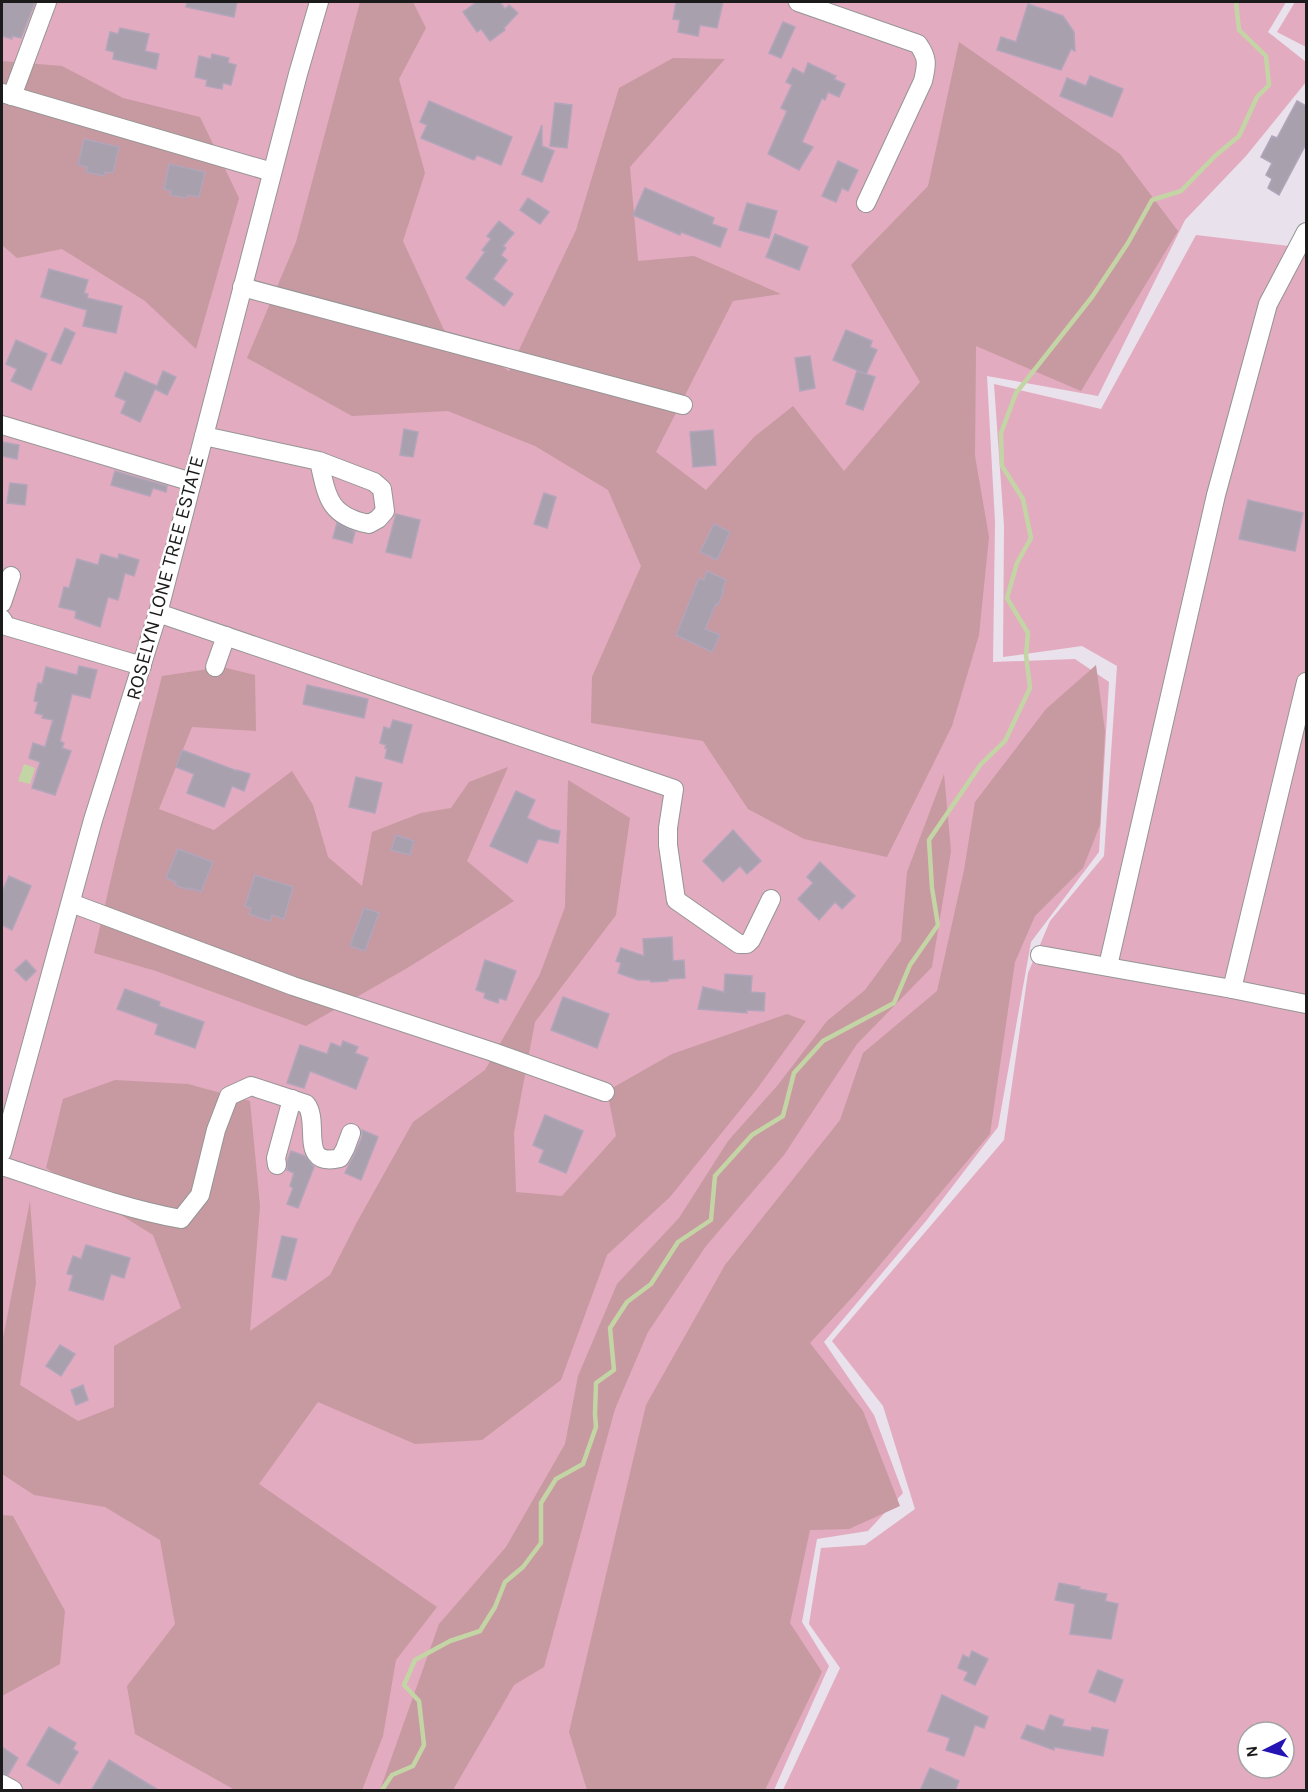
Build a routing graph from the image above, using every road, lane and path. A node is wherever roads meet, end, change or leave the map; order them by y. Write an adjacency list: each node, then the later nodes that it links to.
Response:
1 (47, 2): 4 (street)
2 (319, 2): 5 (street, ROSELYN LONE TREE ESTATE)
3 (798, 2): 6 (street)
4 (7, 95): 5 (street)
5 (272, 172): 8 (street, ROSELYN LONE TREE ESTATE)
6 (866, 203)
7 (1306, 232): 25 (street)
8 (243, 286): 9 (street); 11 (street, ROSELYN LONE TREE ESTATE)
9 (683, 405)
10 (2, 425): 13 (street)
11 (204, 436): 12 (street); 13 (street, ROSELYN LONE TREE ESTATE)
12 (319, 461)
13 (192, 482): 16 (street, ROSELYN LONE TREE ESTATE)
14 (11, 576): 15 (street)
15 (2, 603)
16 (158, 613): 18 (street); 19 (street, ROSELYN LONE TREE ESTATE)
17 (2, 619): 19 (street)
18 (225, 636): 20 (street); 22 (street)
19 (142, 666): 23 (street, ROSELYN LONE TREE ESTATE)
20 (215, 667)
21 (1306, 682): 26 (street)
22 (771, 899)
23 (71, 903): 28 (street); 31 (street, ROSELYN LONE TREE ESTATE)
24 (1040, 955): 25 (street)
25 (1108, 966): 26 (street)
26 (1232, 989): 27 (street)
27 (1306, 1004)
28 (605, 1092)
29 (292, 1099): 30 (street); 32 (street); 33 (street)
30 (351, 1133)
31 (2, 1152)
32 (277, 1165)
33 (2, 1166)
34 (2, 1784): 35 (street)
35 (13, 1791)

